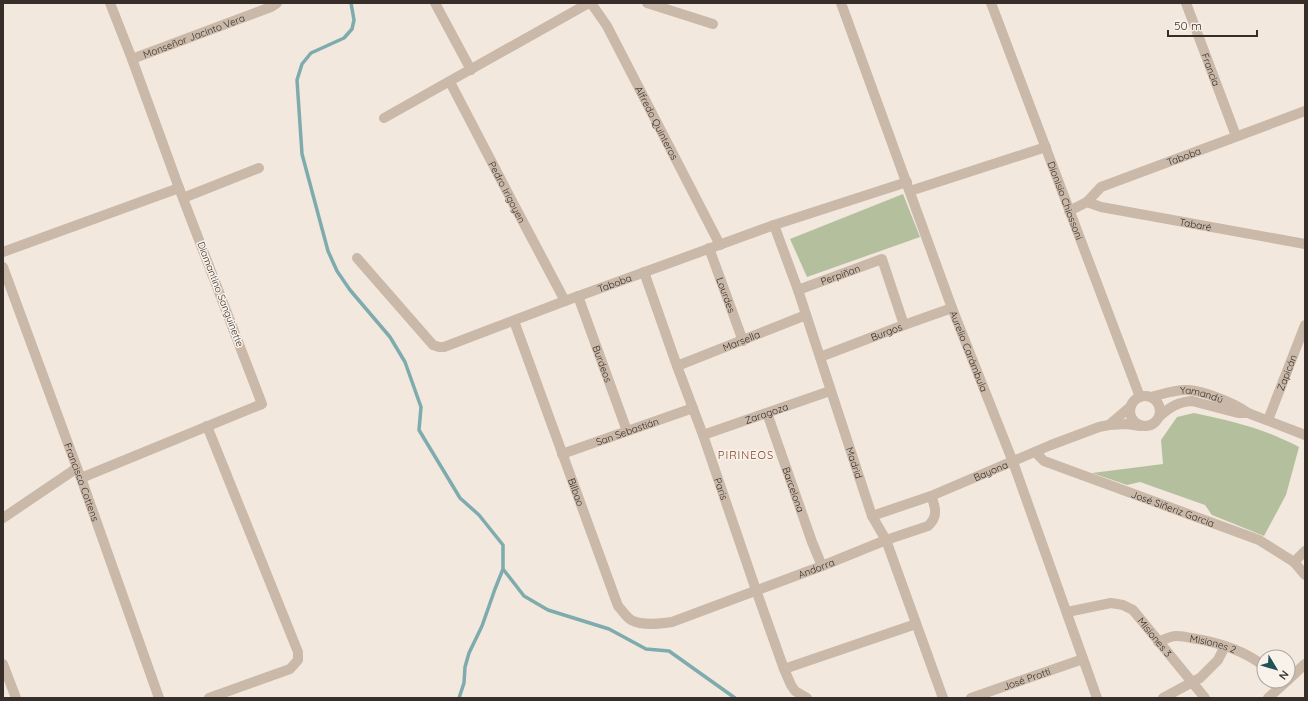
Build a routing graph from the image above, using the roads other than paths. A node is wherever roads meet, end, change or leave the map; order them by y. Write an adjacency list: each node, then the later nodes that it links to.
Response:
1 (110, 3): 10 (street, Diamantino Sanguinette)
2 (277, 3): 10 (street, Monseñor Jacinto Vera)
3 (435, 3): 11 (street)
4 (590, 3): 11 (street); 23 (street, Alfredo Quinteros)
5 (647, 3): 9 (street)
6 (841, 3): 18 (street, Aurelio Carámbula)
7 (991, 3): 16 (street, Dionisio Chiossoni)
8 (1186, 3): 15 (street, Francia)
9 (713, 24)
10 (132, 59): 19 (street, Diamantino Sanguinette)
11 (471, 70): 12 (street)
12 (450, 82): 14 (street); 32 (street, Pedro Irigoyen)
13 (1305, 111): 15 (street, Taboba)
14 (384, 118)
15 (1236, 136): 20 (street, Taboba)
16 (1046, 147): 18 (street, Taboba); 21 (street, Dionisio Chiossoni)
17 (259, 168): 19 (street)
18 (908, 186): 22 (street, Taboba); 33 (street, Aurelio Carámbula)
19 (181, 193): 26 (street); 51 (street, Diamantino Sanguinette)
20 (1087, 202): 21 (street, Taboba); 24 (street, Tabaré)
21 (1069, 211): 42 (street, Dionisio Chiossoni)
22 (774, 225): 23 (street, Taboba); 30 (street, Madrid)
23 (720, 244): 25 (street, Taboba)
24 (1305, 244)
25 (709, 248): 29 (street, Taboba); 38 (street, Lourdes)
26 (3, 252)
27 (357, 258): 35 (street, Taboba)
28 (3, 267): 59 (street, Francisco Cottens)
29 (644, 272): 31 (street, Taboba); 40 (street, París)
30 (798, 290): 34 (street, Madrid); 36 (street, Perpiñan)
31 (578, 296): 32 (street, Taboba); 53 (street, Burdeos)
32 (565, 301): 35 (street, Taboba)
33 (952, 308): 36 (street, Burgos); 58 (street, Aurelio Carámbula)
34 (806, 315): 38 (street, Marsella); 39 (street, Madrid)
35 (514, 321): 57 (street, Bilbao)
36 (904, 325): 39 (street, Burgos)
37 (1305, 325): 49 (street, Zapicán)
38 (743, 341): 40 (street, Marsella)
39 (820, 358): 41 (street, Madrid)
40 (677, 366): 45 (street, París)
41 (830, 391): 46 (street, Zaragoza); 61 (street, Madrid)
42 (1140, 397): 43 (street); 44 (street)
43 (1151, 397): 47 (street, Yamandú); 48 (street)
44 (1130, 407): 50 (street, Bayona); 52 (street)
45 (693, 408): 53 (street, San Sebastián); 54 (street, París)
46 (767, 413): 54 (street, Zaragoza); 66 (street, Barcelona)
47 (1248, 413): 48 (street, Yamandú); 49 (street, Yamandú)
48 (1160, 416): 52 (street)
49 (1268, 420): 55 (street, Yamandú)
50 (1109, 424): 52 (street, Bayona); 56 (street, Bayona)
51 (206, 426): 59 (street, Diamantino Sanguinette); 84 (street)
52 (1140, 426)
53 (627, 431): 57 (street, San Sebastián)
54 (703, 435): 68 (street, París)
55 (1305, 435)
56 (1035, 452): 58 (street, Bayona); 65 (street, José Siñeriz Garcia)
57 (562, 454): 70 (street, Bilbao)
58 (1013, 462): 60 (street, Bayona); 69 (street, Aurelio Carámbula)
59 (79, 473): 62 (street, Diamantino Sanguinette); 83 (street, Francisco Cottens)
60 (931, 496): 61 (street, Bayona); 63 (street, Andorra)
61 (872, 516): 63 (street, Madrid)
62 (3, 518)
63 (886, 540): 66 (street, Andorra); 71 (street, Madrid)
64 (1305, 550): 65 (street)
65 (1294, 562): 67 (street, José Siñeriz Garcia)
66 (822, 566): 68 (street, Andorra)
67 (1305, 575)
68 (756, 590): 70 (street, Andorra); 78 (street, París)
69 (1067, 612): 72 (street, Misiones 3); 74 (street, Aurelio Carámbula)
70 (672, 622)
71 (916, 624): 78 (street); 86 (street, Madrid)
72 (1158, 642): 73 (street, Misiones 2); 80 (street, Misiones 3)
73 (1225, 646): 75 (street, Misiones 2); 80 (street)
74 (1083, 659): 87 (street, José Protti); 88 (street, Aurelio Carámbula)
75 (1256, 660)
76 (3, 664): 82 (street)
77 (1305, 664): 79 (street)
78 (784, 669): 85 (street, París)
79 (1296, 672)
80 (1192, 683): 89 (street); 90 (street, Misiones 3)
81 (1278, 689): 91 (street)
82 (16, 698)
83 (159, 698)
84 (209, 698)
85 (808, 698)
86 (943, 698)
87 (971, 698)
88 (1097, 698)
89 (1163, 698)
90 (1205, 698)
91 (1268, 698)

